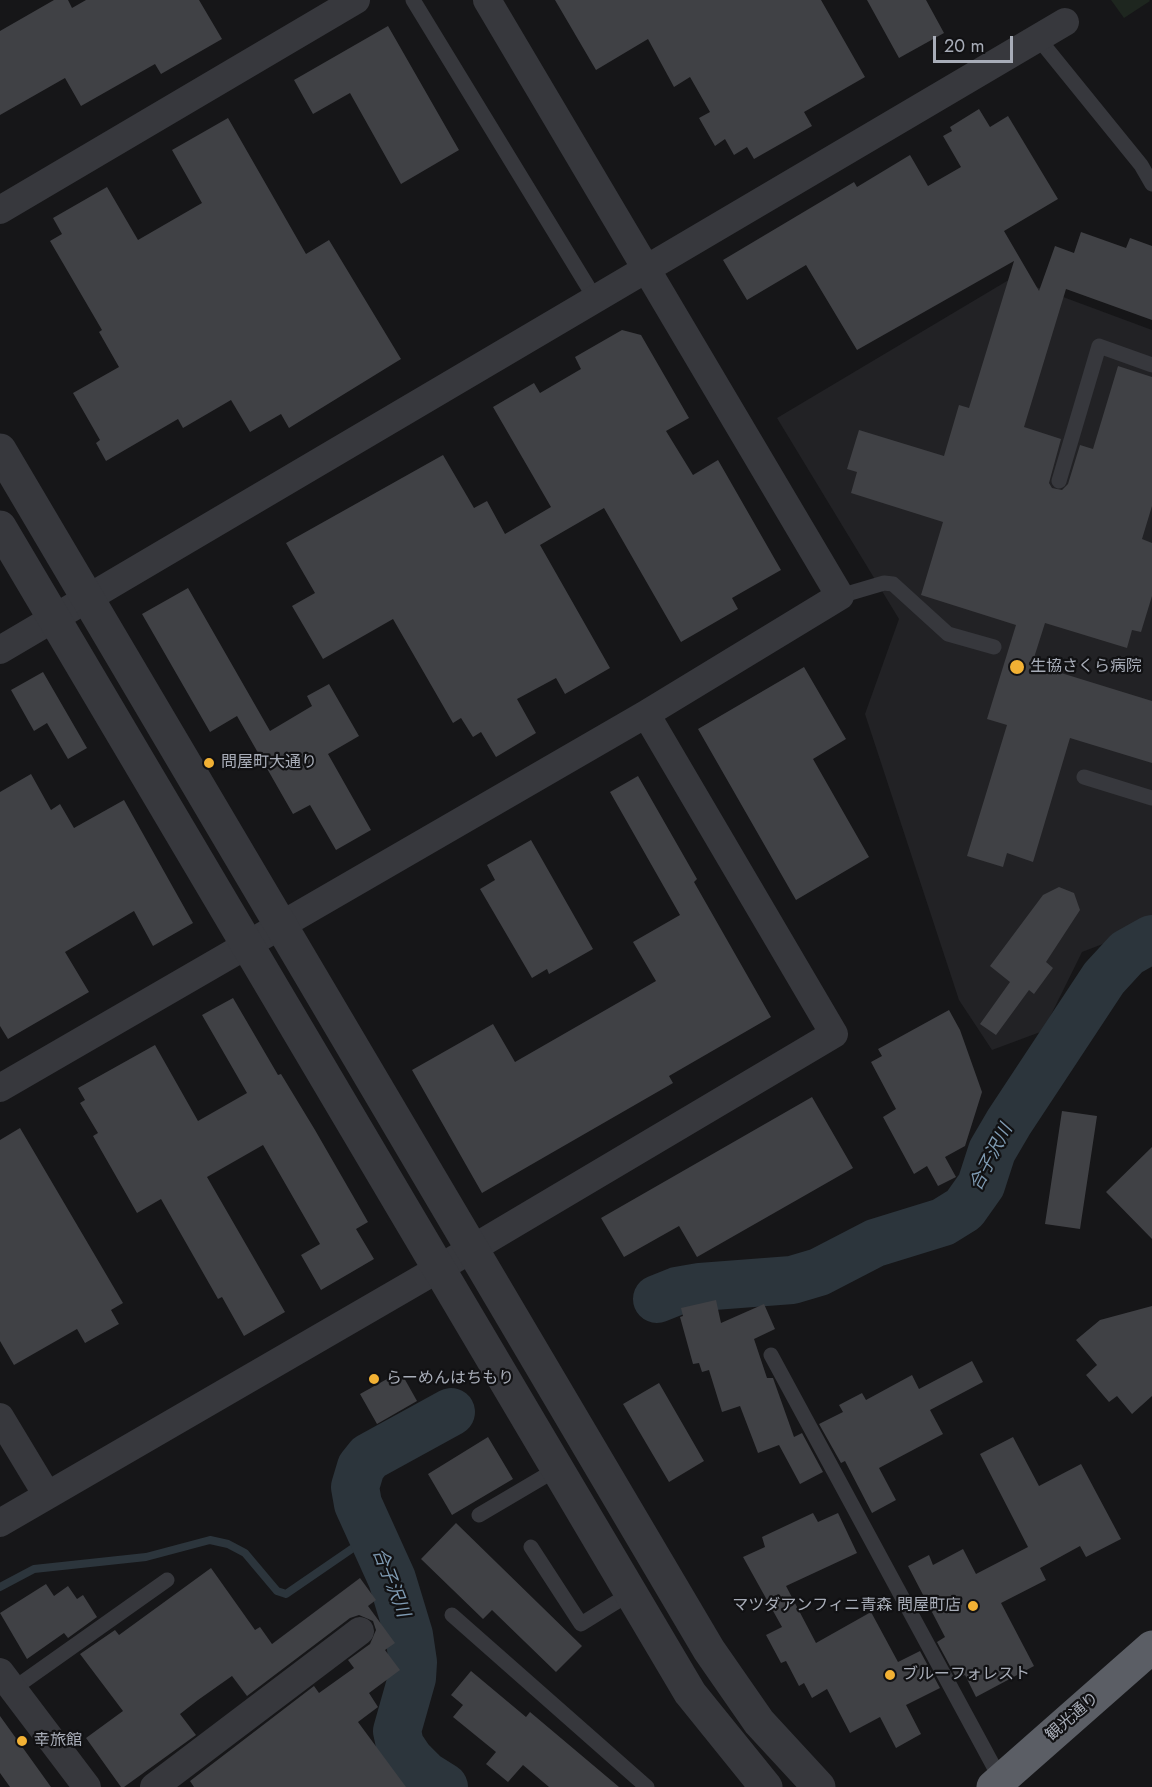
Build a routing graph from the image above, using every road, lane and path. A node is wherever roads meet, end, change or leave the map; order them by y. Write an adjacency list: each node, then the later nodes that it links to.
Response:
1 (356, 0): 7 (street)
2 (413, 0): 9 (lane)
3 (487, 0): 8 (street)
4 (1065, 22): 5 (street)
5 (1038, 38): 6 (lane); 8 (street)
6 (1152, 184)
7 (0, 210)
8 (646, 271): 9 (street); 14 (street)
9 (596, 300): 15 (street)
10 (1152, 365): 12 (lane)
11 (0, 450): 15 (street)
12 (1059, 481)
13 (0, 527): 16 (street)
14 (840, 596): 17 (lane); 19 (street)
15 (87, 599): 16 (street); 22 (street)
16 (54, 618): 18 (street); 23 (street)
17 (993, 647)
18 (0, 650)
19 (646, 714): 22 (street); 25 (street)
20 (1084, 777): 21 (lane)
21 (1152, 798)
22 (280, 924): 23 (street); 25 (street)
23 (246, 943): 24 (street); 26 (street)
24 (0, 1088)
25 (471, 1250): 26 (street); 45 (street)
26 (438, 1269): 29 (street); 30 (street)
27 (771, 1355): 40 (lane)
28 (0, 1417): 30 (street)
29 (557, 1469): 31 (lane); 35 (street)
30 (47, 1495): 32 (street)
31 (479, 1515)
32 (0, 1523)
33 (531, 1547): 35 (lane)
34 (167, 1580): 39 (lane)
35 (631, 1593): 44 (street)
36 (452, 1614): 43 (lane)
37 (360, 1631): 42 (street)
38 (1152, 1647): 40 (highway, 観光通り)
39 (6, 1680): 41 (street)
40 (997, 1784)
41 (87, 1787)
42 (154, 1787)
43 (647, 1787)
44 (766, 1787)
45 (819, 1787)

